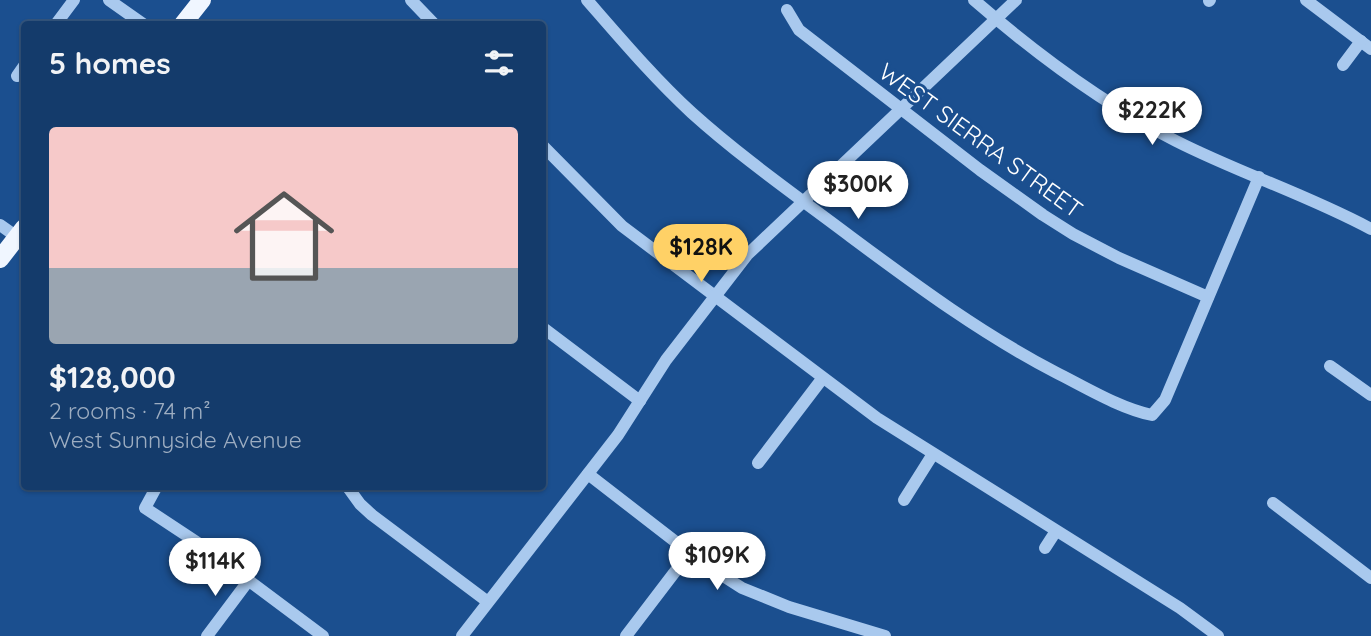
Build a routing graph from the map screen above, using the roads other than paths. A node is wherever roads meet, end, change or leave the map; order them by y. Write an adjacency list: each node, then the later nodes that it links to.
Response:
1 (74, 0): 11 (street)
2 (109, 0): 12 (street)
3 (202, 0): 13 (main road)
4 (411, 0): 14 (street)
5 (587, 0): 20 (street)
6 (974, 0): 10 (street)
7 (1016, 0): 10 (street)
8 (1306, 0): 15 (street)
9 (787, 10): 17 (street, WEST SIERRA STREET)
10 (996, 18): 17 (street); 19 (street)
11 (58, 21)
12 (139, 21)
13 (185, 21)
14 (431, 21)
15 (1366, 45): 16 (street)
16 (1343, 65)
17 (901, 110): 20 (street); 26 (street, WEST SIERRA STREET)
18 (546, 149): 25 (street)
19 (1259, 177): 22 (street); 26 (street)
20 (803, 200): 25 (street); 26 (street)
21 (0, 225): 23 (street)
22 (1371, 229)
23 (21, 233): 24 (main road)
24 (0, 259)
25 (714, 295): 29 (street); 31 (street)
26 (1208, 297)
27 (546, 330): 31 (street)
28 (1330, 366): 30 (street)
29 (822, 379): 32 (street); 33 (street)
30 (1371, 395)
31 (640, 401): 34 (street)
32 (933, 454): 37 (street); 39 (street)
33 (758, 463)
34 (588, 474): 41 (street); 44 (street)
35 (155, 490): 43 (street)
36 (350, 490): 44 (street)
37 (904, 500)
38 (1273, 503): 42 (street)
39 (1056, 531): 40 (street); 50 (street)
40 (1045, 548)
41 (690, 552): 48 (street); 49 (street)
42 (1371, 578)
43 (249, 580): 45 (street); 46 (street)
44 (488, 603): 47 (street)
45 (206, 636)
46 (323, 636)
47 (463, 636)
48 (625, 636)
49 (885, 636)
50 (1218, 636)

